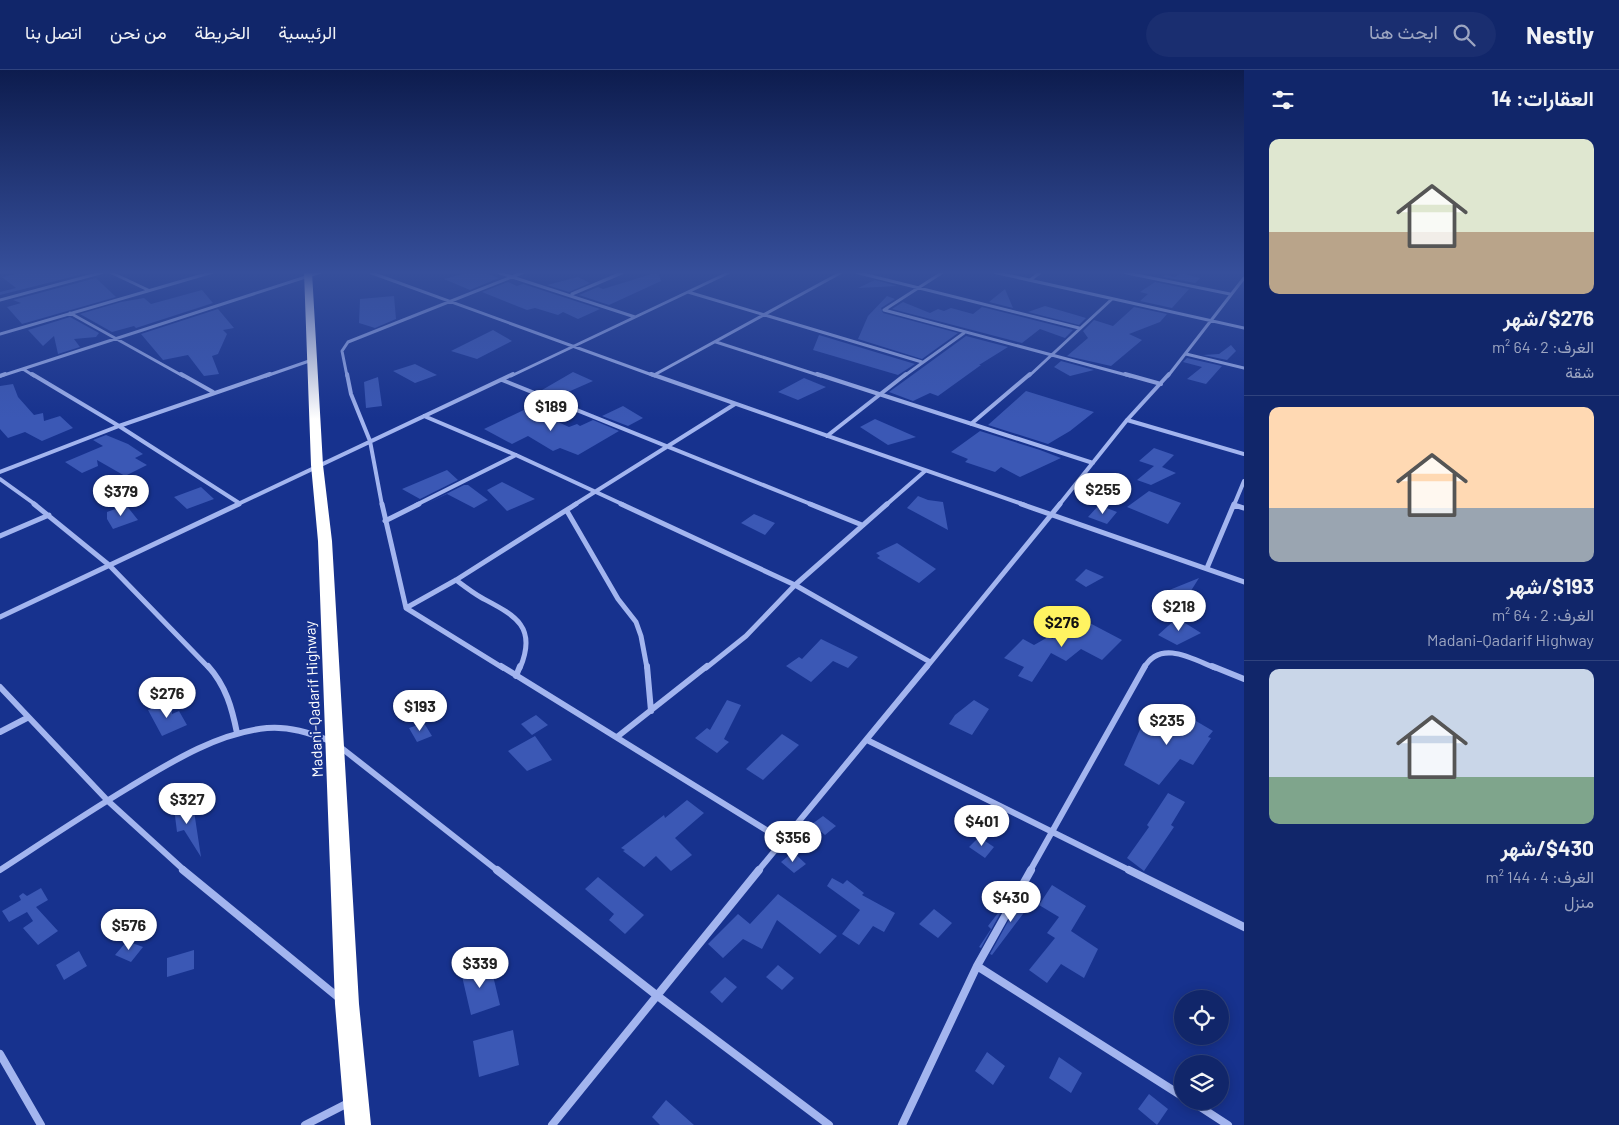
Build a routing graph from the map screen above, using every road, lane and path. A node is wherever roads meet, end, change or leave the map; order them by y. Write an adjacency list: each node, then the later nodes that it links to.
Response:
1 (43, 321): 18 (street)
2 (85, 321): 19 (street)
3 (167, 321): 19 (street)
4 (312, 321): 24 (highway, Madani-Qadarif Highway)
5 (398, 321): 40 (street)
6 (506, 321): 21 (street)
7 (627, 321): 21 (street)
8 (754, 321): 20 (street)
9 (787, 321): 25 (street)
10 (923, 321): 17 (street)
11 (1053, 321): 15 (street)
12 (1087, 321): 15 (street)
13 (1210, 321): 22 (street)
14 (1216, 321): 16 (street)
15 (1079, 328): 23 (street)
16 (1244, 328)
17 (964, 333): 23 (street); 25 (street)
18 (0, 334)
19 (116, 338): 26 (street); 32 (street)
20 (716, 342): 28 (street); 33 (street)
21 (573, 347): 28 (street); 30 (street)
22 (1186, 354): 27 (street); 31 (street)
23 (1052, 356): 31 (street); 37 (street)
24 (312, 360): 32 (street); 45 (highway, Madani-Qadarif Highway)
25 (922, 362): 33 (street)
26 (22, 368): 29 (street); 38 (street)
27 (1244, 368)
28 (654, 375): 34 (street)
29 (0, 376)
30 (502, 380): 35 (street); 41 (street)
31 (1161, 384): 36 (street)
32 (212, 392): 38 (street)
33 (880, 395): 37 (street); 39 (street)
34 (735, 404): 39 (street); 41 (street)
35 (424, 416): 40 (street); 43 (street)
36 (1127, 420): 42 (street); 44 (street)
37 (971, 424): 44 (street)
38 (119, 426): 47 (street); 51 (street)
39 (827, 436): 46 (street)
40 (370, 441): 45 (street); 57 (street)
41 (669, 448): 50 (street); 58 (street)
42 (1244, 454)
43 (516, 456): 50 (street); 57 (street)
44 (1094, 462): 55 (street)
45 (317, 465): 51 (street); 77 (highway, Madani-Qadarif Highway)
46 (925, 471): 55 (street); 58 (street)
47 (0, 472)
48 (0, 479): 56 (street)
49 (1244, 482): 52 (street)
50 (594, 493): 54 (street); 64 (street)
51 (239, 503): 60 (street)
52 (1234, 505): 53 (street); 61 (street)
53 (1244, 508)
54 (567, 511): 62 (street); 71 (street)
55 (1051, 514): 61 (street); 67 (street)
56 (50, 515): 59 (street); 60 (street)
57 (385, 522): 65 (street)
58 (862, 525): 64 (street)
59 (0, 536)
60 (109, 565): 66 (street); 74 (street)
61 (1207, 568): 63 (street)
62 (456, 580): 65 (street); 68 (street)
63 (1244, 582)
64 (795, 585): 67 (street); 71 (street)
65 (406, 608): 68 (street)
66 (0, 617)
67 (930, 662): 76 (street)
68 (516, 676): 75 (street)
69 (1244, 679): 79 (street)
70 (0, 687): 72 (street)
71 (651, 710): 75 (street)
72 (27, 718): 73 (street); 78 (street)
73 (0, 732)
74 (237, 733): 77 (street); 78 (street)
75 (617, 737): 80 (street)
76 (867, 740): 79 (street); 80 (street)
77 (335, 743): 84 (street); 85 (highway, Madani-Qadarif Highway)
78 (108, 801): 81 (street); 85 (street)
79 (1051, 832): 82 (street); 83 (street)
80 (784, 841): 84 (street)
81 (0, 870)
82 (1244, 927)
83 (977, 966): 87 (street); 95 (street)
84 (655, 994): 93 (street); 94 (street)
85 (347, 1004): 88 (highway, Madani-Qadarif Highway)
86 (0, 1054): 90 (street)
87 (1174, 1091)
88 (357, 1098): 91 (street); 92 (highway, Madani-Qadarif Highway)
89 (1205, 1110): 96 (street)
90 (41, 1125)
91 (305, 1125)
92 (358, 1125)
93 (552, 1125)
94 (829, 1125)
95 (902, 1125)
96 (1228, 1125)

